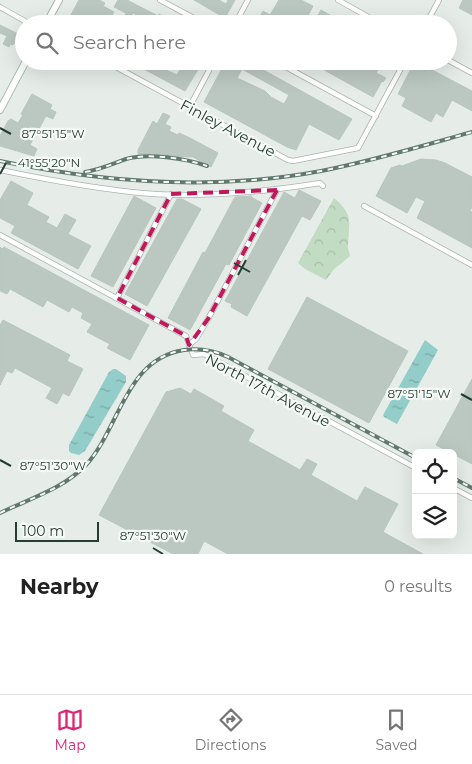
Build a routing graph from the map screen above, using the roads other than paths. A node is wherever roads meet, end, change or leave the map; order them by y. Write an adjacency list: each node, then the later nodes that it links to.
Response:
1 (59, 0): 7 (street)
2 (160, 0): 8 (street)
3 (248, 0): 9 (street)
4 (338, 0): 10 (street)
5 (439, 0): 11 (street)
6 (0, 8): 12 (street)
7 (51, 15)
8 (188, 15)
9 (240, 15)
10 (366, 15)
11 (431, 15)
12 (15, 16)
13 (457, 65): 19 (street)
14 (21, 70): 20 (street)
15 (120, 70): 21 (street, Finley Avenue)
16 (209, 70): 21 (street)
17 (292, 70): 22 (street)
18 (400, 70): 22 (street)
19 (472, 74)
20 (1, 106)
21 (189, 108): 22 (street, Finley Avenue)
22 (376, 116)
23 (0, 170): 26 (street)
24 (323, 186): 25 (street)
25 (277, 190): 26 (street); 31 (street)
26 (171, 194): 30 (street)
27 (364, 206): 29 (street)
28 (0, 234): 30 (street, North 17th Avenue)
29 (472, 265)
30 (117, 298): 31 (street, North 17th Avenue)
31 (189, 345): 32 (street, North 17th Avenue)
32 (412, 466)
33 (457, 490): 34 (street)
34 (472, 498)

